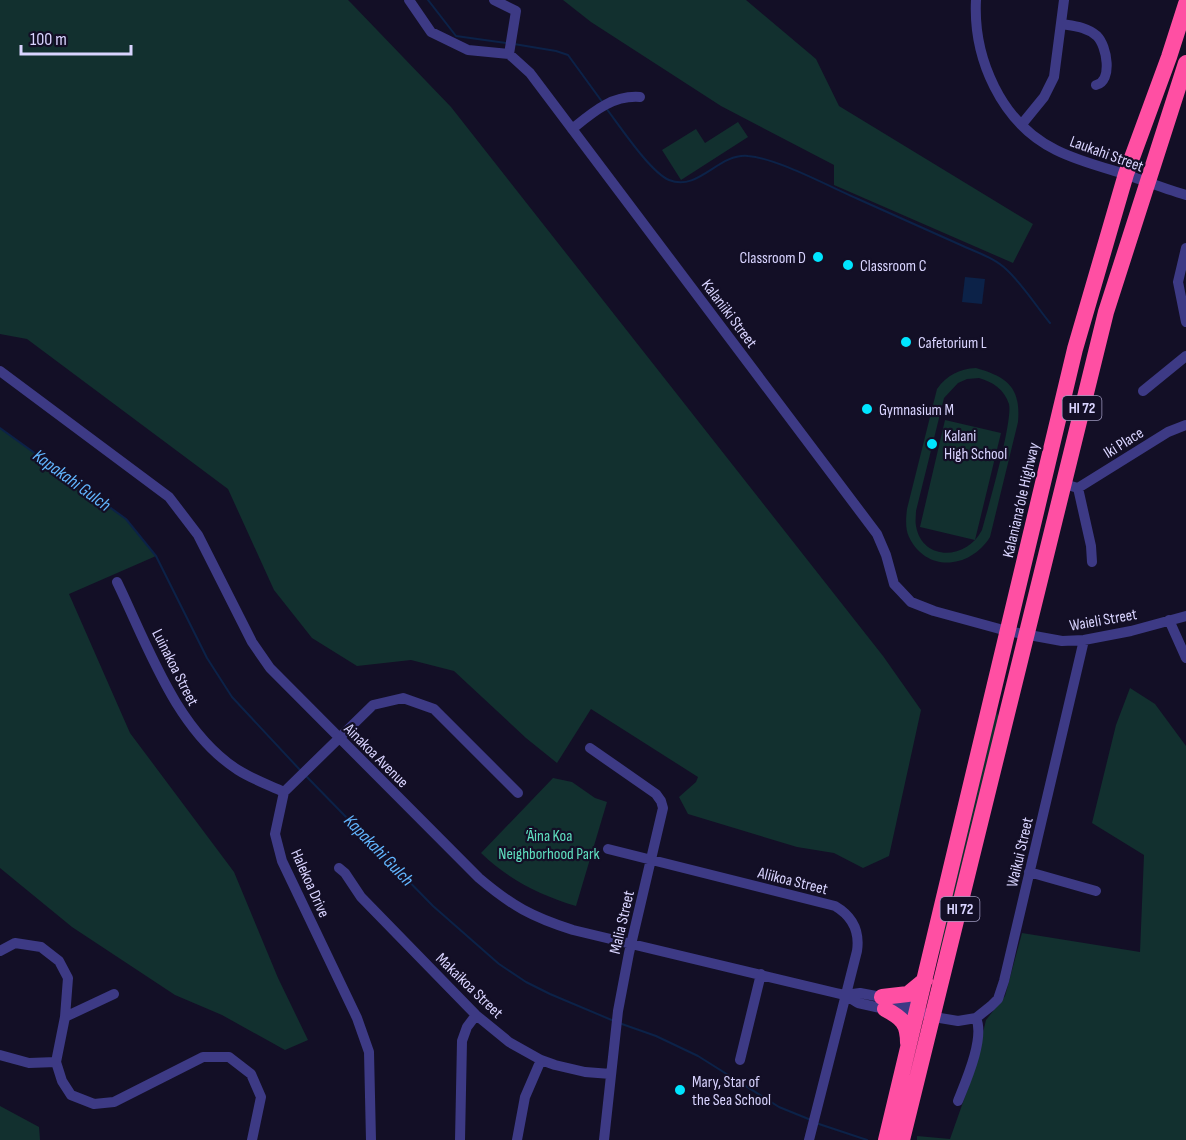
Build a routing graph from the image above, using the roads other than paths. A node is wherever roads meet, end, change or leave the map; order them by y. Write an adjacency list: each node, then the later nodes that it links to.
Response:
1 (409, 0): 7 (street)
2 (494, 0): 7 (street)
3 (976, 0): 11 (street, Laukahi Street)
4 (1064, 0): 6 (street)
5 (1186, 4): 13 (highway, Kalaniana’ole Highway / HI 72)
6 (1062, 24): 9 (street); 11 (street)
7 (509, 54): 12 (street, Kalaniiki Street)
8 (1186, 63): 14 (highway, HI 72)
9 (1096, 85)
10 (640, 97): 12 (street)
11 (1022, 124): 13 (street, Laukahi Street)
12 (572, 129): 27 (street, Kalaniiki Street)
13 (1126, 174): 14 (street, Laukahi Street); 27 (highway, Kalaniana’ole Highway / HI 72)
14 (1147, 183): 15 (street, Laukahi Street); 22 (highway, HI 72)
15 (1186, 195)
16 (1186, 248): 17 (street)
17 (1186, 322)
18 (1186, 356): 20 (street)
19 (0, 371): 31 (street, Ainakoa Avenue)
20 (1143, 391)
21 (1186, 425): 22 (street, Iki Place)
22 (1071, 486): 23 (street); 28 (highway, HI 72)
23 (1092, 562)
24 (117, 582): 33 (street, Luinakoa Street)
25 (1186, 616): 26 (street, Waieli Street)
26 (1169, 620): 29 (street, Waieli Street); 30 (street)
27 (1007, 631): 28 (street, Kalaniiki Street); 44 (highway, Kalaniana’ole Highway / HI 72)
28 (1025, 635): 29 (street, Waieli Street); 42 (highway, HI 72)
29 (1084, 640): 38 (street, Waikui Street)
30 (1186, 658)
31 (340, 739): 33 (street); 34 (street); 40 (street, Ainakoa Avenue)
32 (590, 748): 36 (street, Malia Street)
33 (284, 792): 62 (street, Halekoa Drive)
34 (518, 793)
35 (608, 849): 36 (street, Aliikoa Street)
36 (651, 860): 40 (street, Malia Street); 46 (street, Aliikoa Street)
37 (339, 868): 49 (street, Makaikoa Street)
38 (1029, 872): 39 (street); 51 (street, Waikui Street)
39 (1096, 891)
40 (632, 943): 43 (street, Ainakoa Avenue); 57 (street, Malia Street)
41 (0, 951): 50 (street)
42 (949, 954): 44 (highway); 48 (highway, HI 72)
43 (761, 974): 46 (street, Ainakoa Avenue); 55 (street)
44 (925, 982): 47 (highway); 48 (highway, Kalaniana’ole Highway / HI 72)
45 (114, 994): 50 (street)
46 (845, 995): 47 (street, Ainakoa Avenue); 66 (street, Aliikoa Street)
47 (884, 1003): 48 (street, Ainakoa Avenue); 52 (highway)
48 (926, 1014): 51 (street); 52 (highway); 58 (highway)
49 (476, 1015): 54 (street, Makaikoa Street); 63 (street)
50 (65, 1017): 56 (street)
51 (976, 1018): 59 (street)
52 (907, 1053): 60 (highway)
53 (0, 1055): 56 (street)
54 (541, 1060): 57 (street, Makaikoa Street); 64 (street)
55 (740, 1060)
56 (56, 1062): 61 (street)
57 (611, 1074): 65 (street, Malia Street)
58 (918, 1079): 69 (highway); 70 (highway)
59 (958, 1101)
60 (895, 1102): 67 (highway); 68 (highway)
61 (251, 1140)
62 (371, 1140)
63 (460, 1140)
64 (517, 1140)
65 (603, 1140)
66 (809, 1140)
67 (877, 1140)
68 (886, 1140)
69 (902, 1140)
70 (908, 1140)

